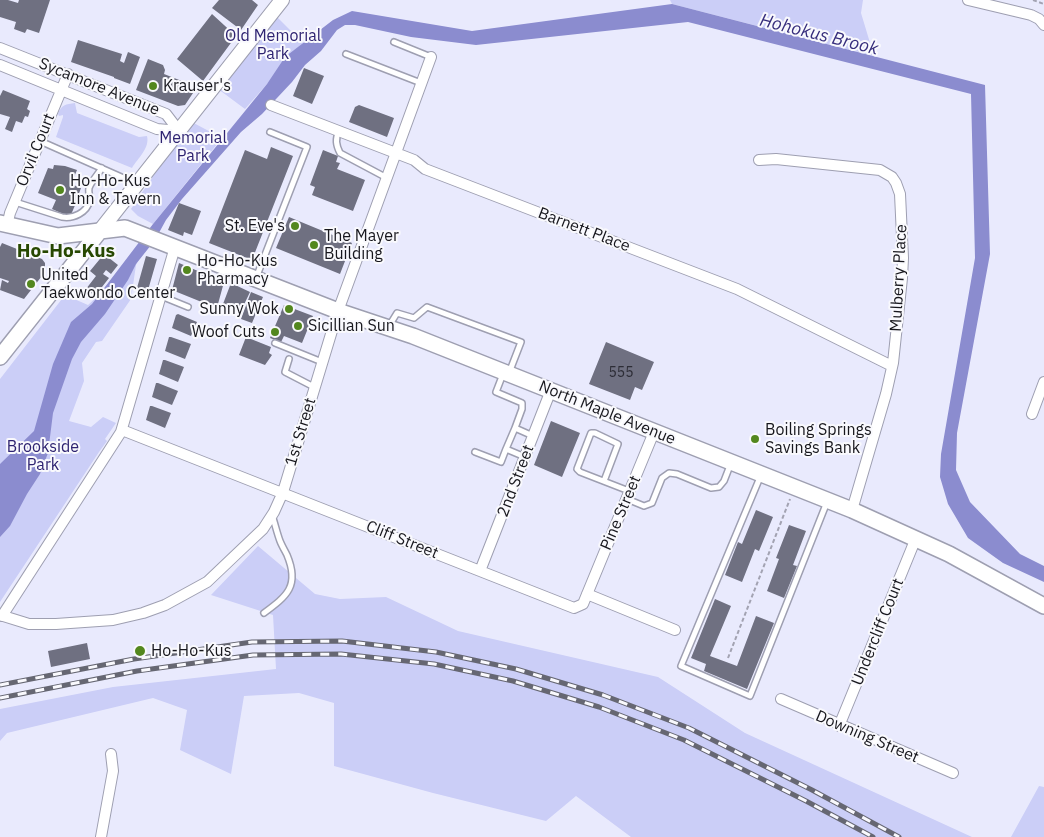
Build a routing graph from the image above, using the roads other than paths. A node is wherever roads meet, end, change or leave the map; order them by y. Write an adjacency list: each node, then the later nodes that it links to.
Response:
1 (282, 0): 13 (street)
2 (968, 0): 3 (street)
3 (1044, 25)
4 (394, 42): 7 (lane)
5 (0, 48): 9 (street, Sycamore Avenue)
6 (346, 54): 10 (lane)
7 (430, 57): 10 (street, 1st Street)
8 (0, 65): 11 (street, Sycamore Avenue)
9 (68, 74): 11 (street, Orvil Court); 13 (street, Sycamore Avenue)
10 (421, 83): 17 (street, 1st Street)
11 (61, 90): 13 (street, Sycamore Avenue); 16 (street, Orvil Court)
12 (271, 105): 14 (street, Barnett Place)
13 (179, 131): 21 (street)
14 (339, 131): 17 (street, Barnett Place); 20 (lane)
15 (270, 132): 26 (lane)
16 (40, 141): 19 (lane); 22 (street, Orvil Court)
17 (397, 153): 20 (street, 1st Street); 35 (street, Barnett Place)
18 (759, 160): 35 (street, Mulberry Place)
19 (102, 168): 21 (lane); 22 (lane)
20 (388, 178): 29 (street, 1st Street)
21 (137, 184): 24 (street)
22 (15, 202): 23 (street, Orvil Court)
23 (3, 225): 24 (main road, North Maple Avenue)
24 (99, 232): 25 (main road, North Maple Avenue); 32 (main road)
25 (168, 244): 26 (main road, North Maple Avenue); 27 (street)
26 (256, 279): 29 (main road, North Maple Avenue)
27 (161, 296): 28 (lane); 42 (street)
28 (188, 307)
29 (338, 311): 30 (main road, North Maple Avenue); 34 (street, 1st Street)
30 (388, 328): 36 (main road, North Maple Avenue); 36 (lane)
31 (275, 343): 34 (lane)
32 (0, 357)
33 (289, 359): 38 (lane)
34 (322, 362): 38 (street, 1st Street)
35 (892, 366): 54 (street, Mulberry Place)
36 (506, 373): 39 (main road, North Maple Avenue); 41 (lane)
37 (1044, 382): 40 (street)
38 (314, 387): 51 (street, 1st Street)
39 (551, 390): 43 (main road, North Maple Avenue); 44 (street, 2nd Street)
40 (1032, 414)
41 (515, 428): 44 (lane); 45 (lane)
42 (122, 430): 51 (street, Cliff Street); 61 (street)
43 (654, 432): 48 (main road, North Maple Avenue); 52 (street, Pine Street)
44 (533, 436): 47 (street, 2nd Street)
45 (506, 449): 46 (lane); 47 (lane)
46 (475, 452)
47 (525, 457): 57 (street, 2nd Street)
48 (731, 463): 49 (main road, North Maple Avenue); 52 (lane)
49 (761, 474): 53 (main road, North Maple Avenue); 53 (lane)
50 (604, 481): 50 (lane); 52 (lane)
51 (283, 492): 55 (street, 1st Street); 57 (street, Cliff Street)
52 (628, 495): 58 (street, Pine Street)
53 (828, 500): 54 (main road, North Maple Avenue)
54 (852, 510): 56 (main road, North Maple Avenue)
55 (271, 515): 60 (lane); 61 (street, 1st Street)
56 (916, 538): 59 (main road, North Maple Avenue); 64 (street, Undercliff Court)
57 (480, 571): 58 (street, Cliff Street)
58 (587, 594): 62 (street)
59 (1044, 606)
60 (264, 613)
61 (1, 615)
62 (675, 630)
63 (781, 699): 64 (street, Downing Street)
64 (839, 726): 66 (street, Downing Street)
65 (111, 754): 67 (street)
66 (953, 773)
67 (101, 837)

